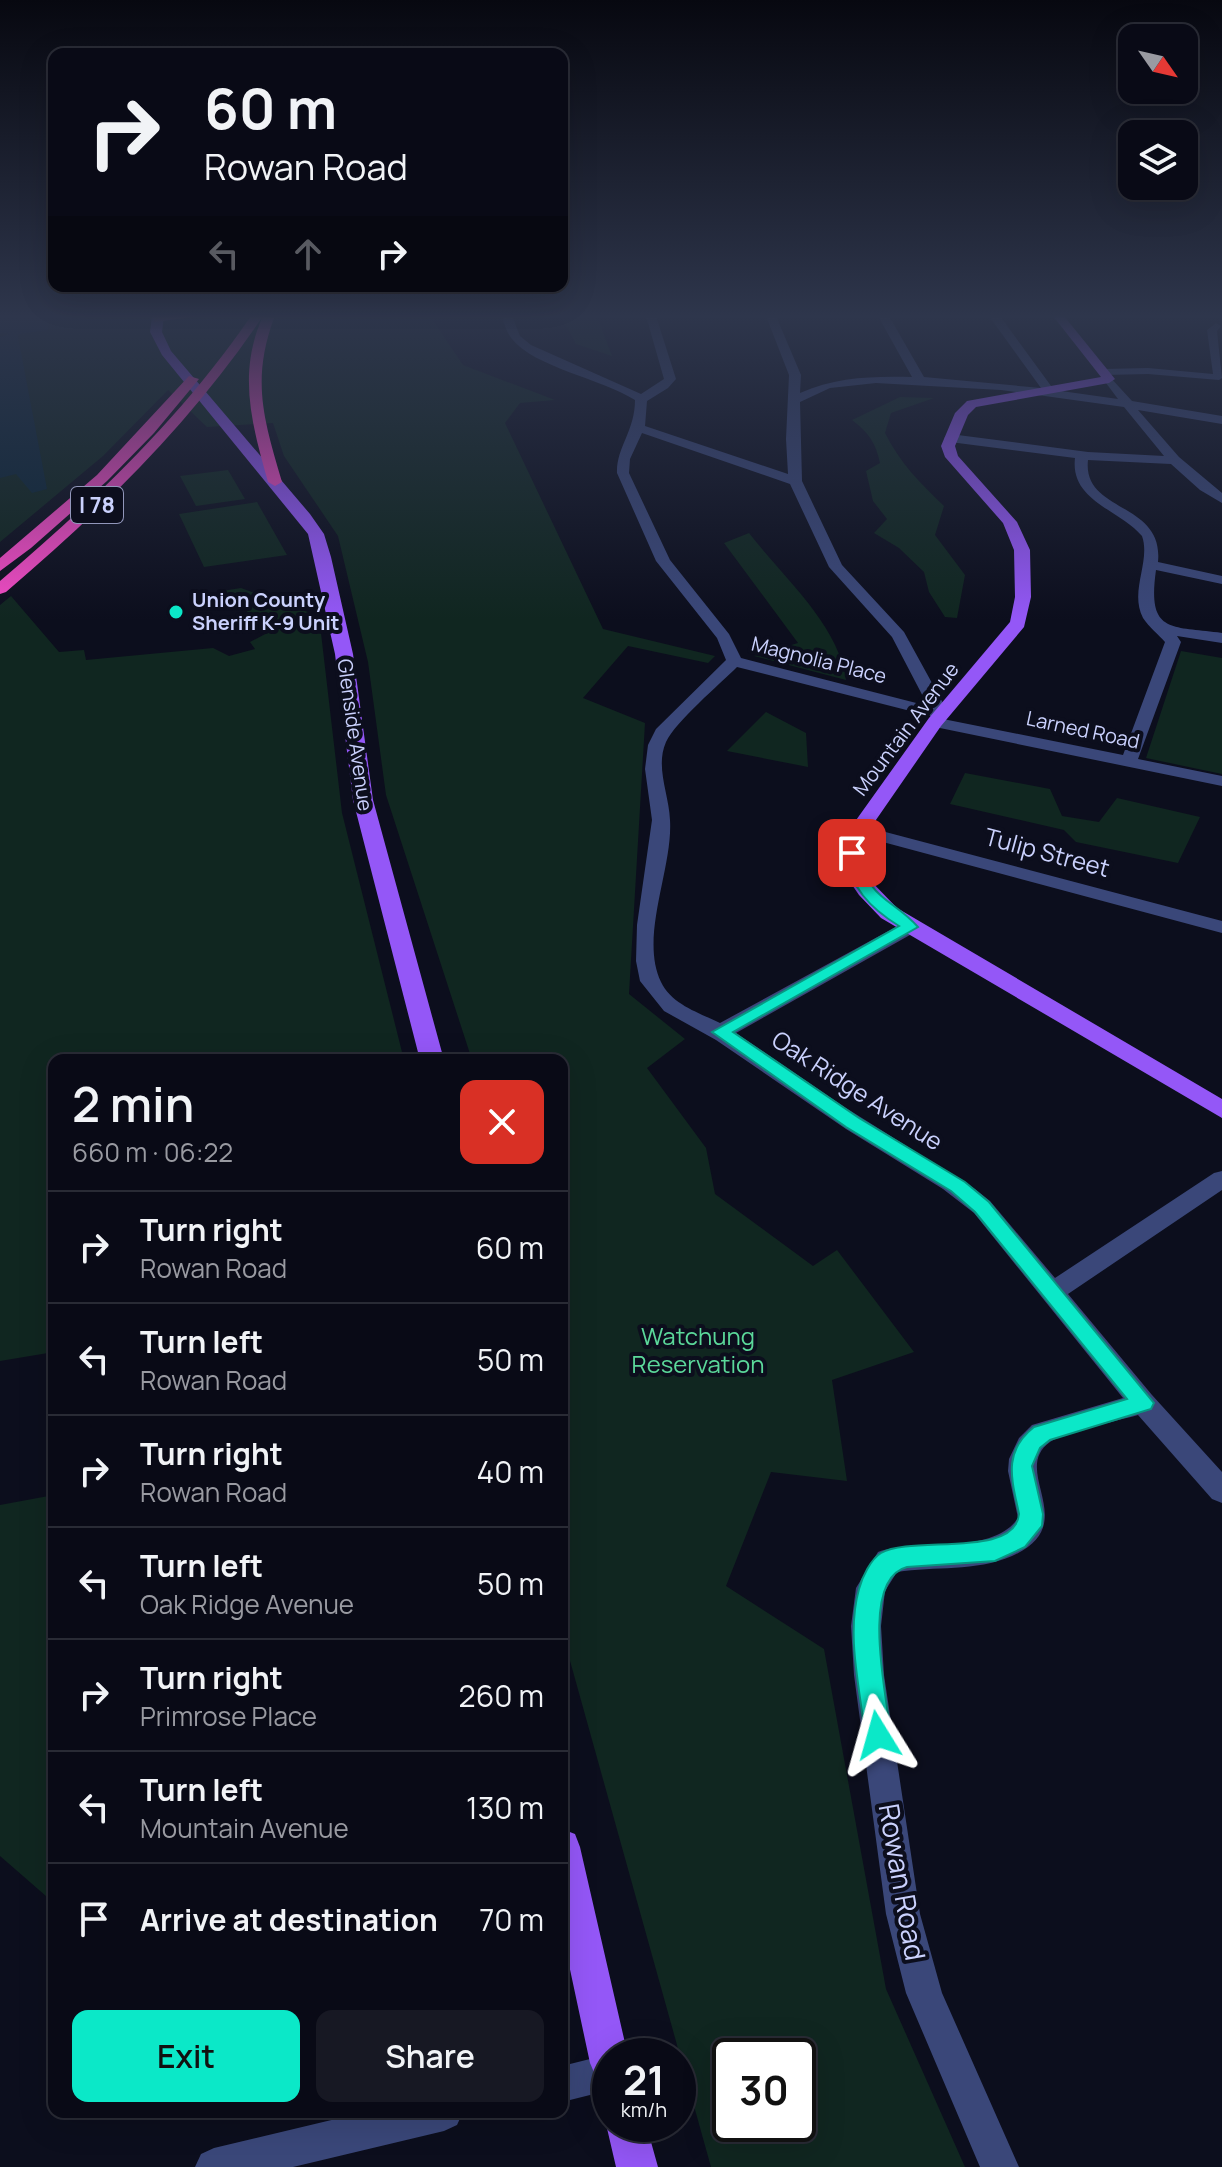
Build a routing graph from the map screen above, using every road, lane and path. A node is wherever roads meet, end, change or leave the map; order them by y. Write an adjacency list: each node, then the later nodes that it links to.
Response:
1 (159, 417): 17 (highway, I 78)
2 (182, 417): 19 (highway, I 78)
3 (219, 417): 14 (main road, Glenside Avenue)
4 (257, 417): 14 (highway)
5 (638, 417): 9 (street)
6 (794, 417): 13 (street)
7 (960, 417): 10 (main road)
8 (1138, 417): 12 (street)
9 (636, 433): 13 (street); 22 (street)
10 (950, 438): 11 (street); 23 (main road, Mountain Avenue)
11 (1082, 455): 12 (street); 16 (street)
12 (1171, 460): 15 (street)
13 (795, 481): 23 (street)
14 (275, 482): 30 (main road, Glenside Avenue)
15 (1222, 499)
16 (1148, 564): 18 (street); 20 (street)
17 (0, 566)
18 (1222, 580)
19 (0, 589)
20 (1163, 630): 21 (street); 24 (street)
21 (1222, 638)
22 (734, 661): 23 (street, Magnolia Place); 29 (street, Oak Ridge Avenue)
23 (938, 718): 24 (street, Larned Road); 26 (main road, Mountain Avenue)
24 (1129, 761): 25 (street, Larned Road)
25 (1222, 781)
26 (859, 830): 27 (main road, Mountain Avenue); 28 (street, Tulip Street)
27 (910, 927): 29 (street); 31 (main road, Mountain Avenue)
28 (1222, 927)
29 (721, 1032): 33 (street, Oak Ridge Avenue)
30 (430, 1054)
31 (1222, 1110)
32 (1222, 1179): 33 (street)
33 (1051, 1293): 34 (street, Oak Ridge Avenue)
34 (1143, 1403): 35 (street, Oak Ridge Avenue); 44 (street, Rowan Road)
35 (1222, 1491)
36 (568, 1874): 37 (main road)
37 (604, 2038)
38 (592, 2076): 39 (street)
39 (568, 2082)
40 (419, 2118): 42 (street)
41 (631, 2142): 43 (main road)
42 (214, 2167)
43 (637, 2167)
44 (1000, 2167)

